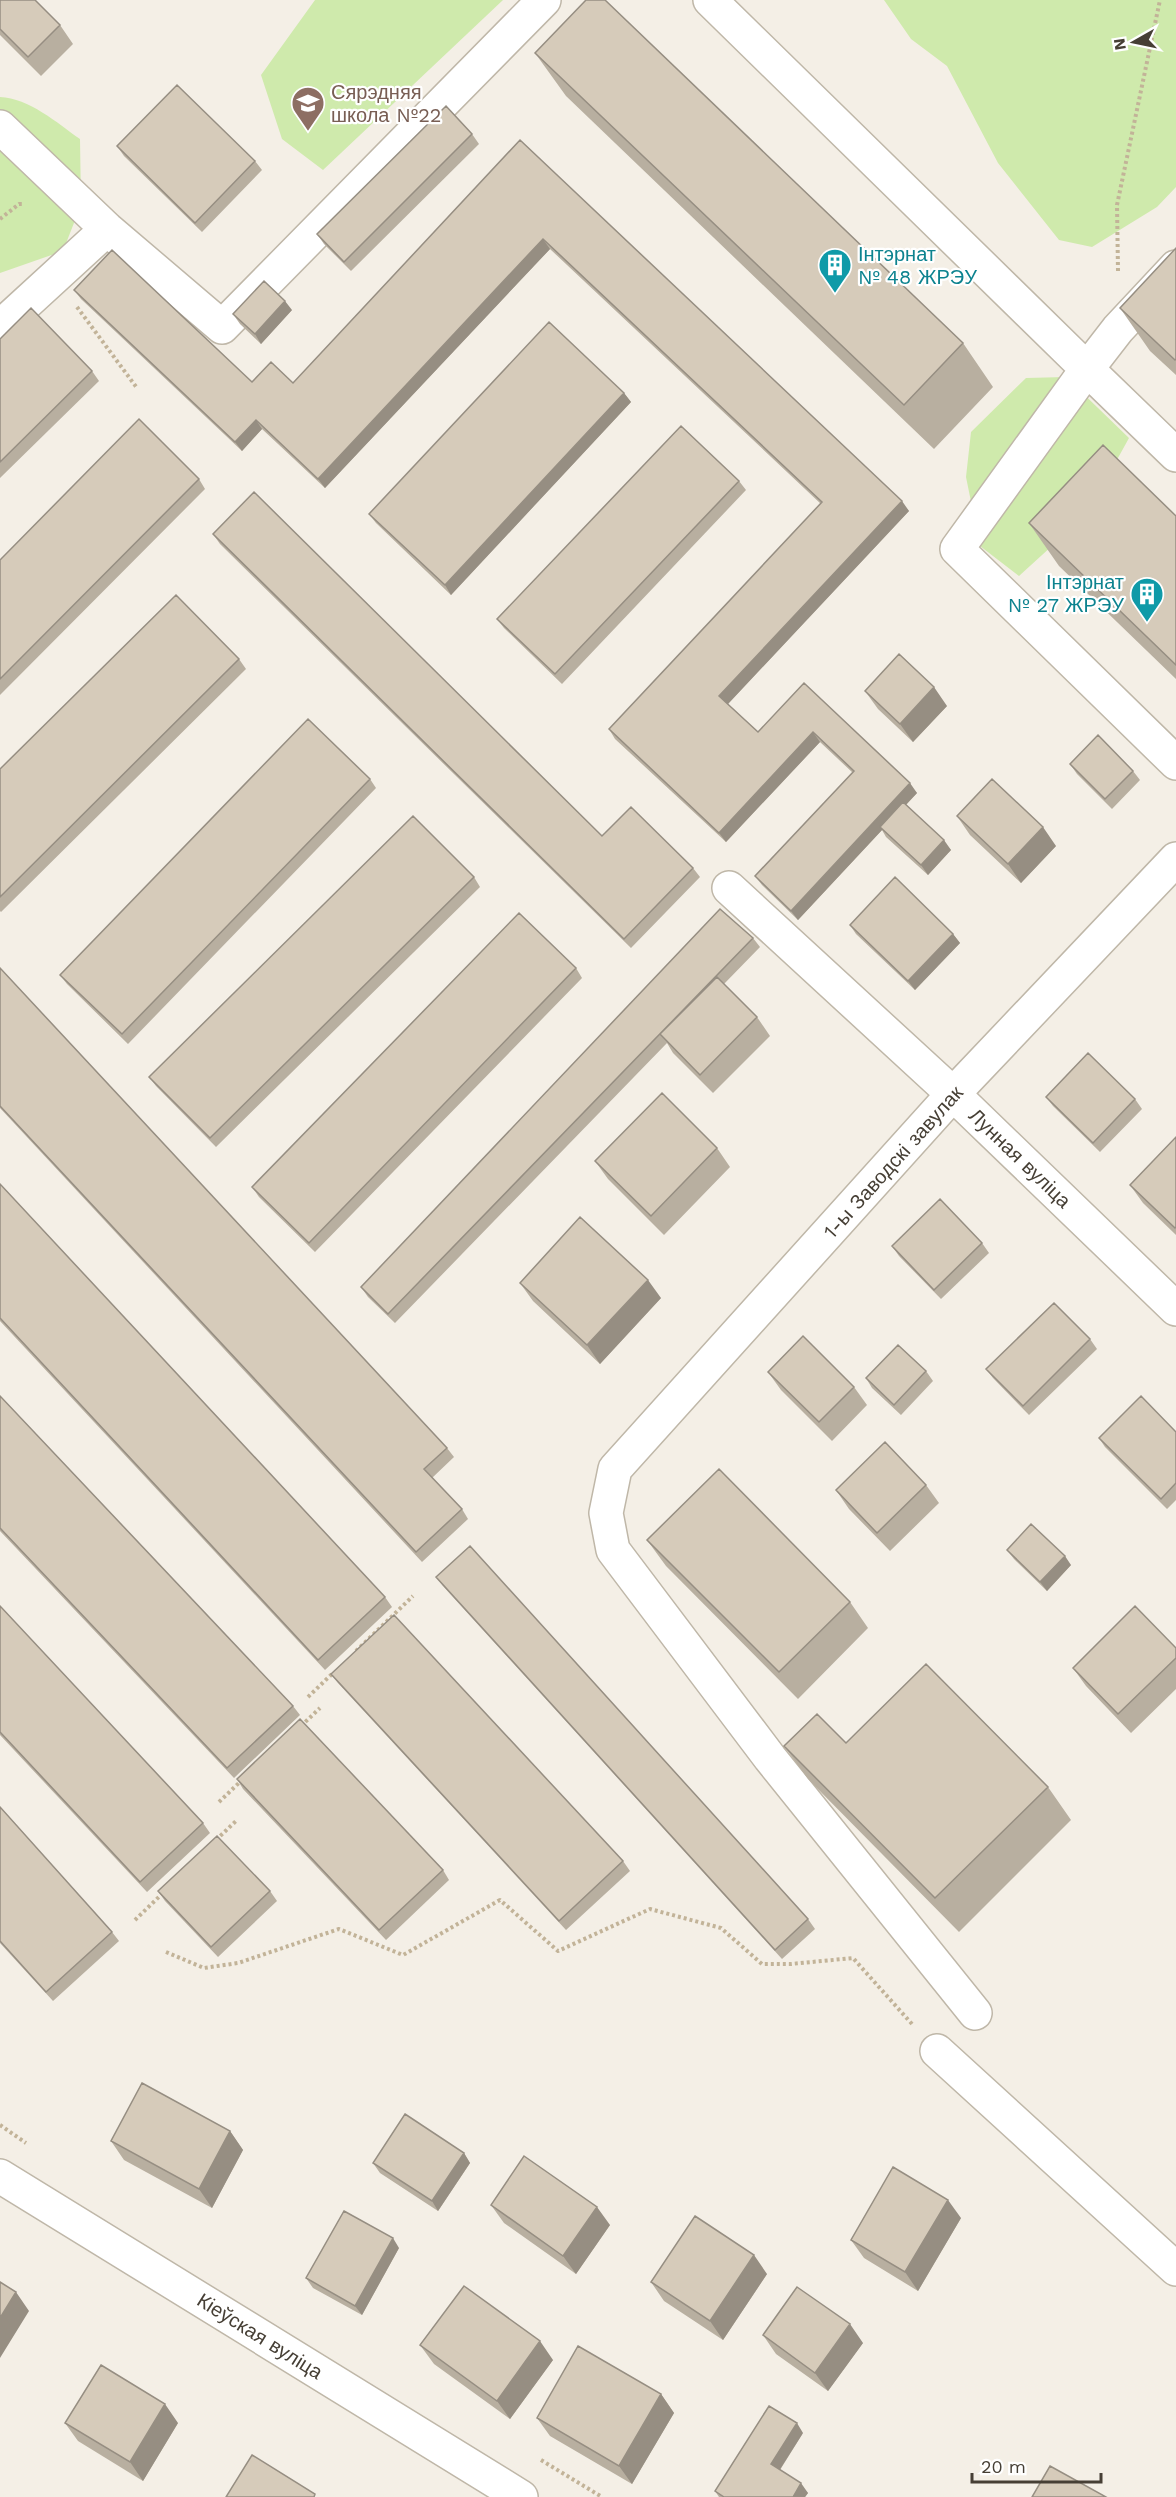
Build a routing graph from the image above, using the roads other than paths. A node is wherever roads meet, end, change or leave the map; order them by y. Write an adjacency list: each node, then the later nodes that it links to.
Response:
1 (544, 0): 4 (street)
2 (710, 0): 7 (street)
3 (0, 128): 4 (street)
4 (107, 229): 6 (street)
5 (1176, 267): 7 (street)
6 (0, 327)
7 (1087, 369): 8 (street); 9 (street)
8 (1176, 455)
9 (1176, 763)
10 (1176, 859): 12 (street, 1-ы Заводскі завулак)
11 (729, 888): 12 (street, Лунная вуліца)
12 (953, 1094): 13 (street, Лунная вуліца); 14 (street, 1-ы Заводскі завулак)
13 (1176, 1309)
14 (975, 2013)
15 (937, 2051): 17 (street)
16 (0, 2176): 18 (street, Кіеўская вуліца)
17 (1176, 2269)
18 (521, 2497)

